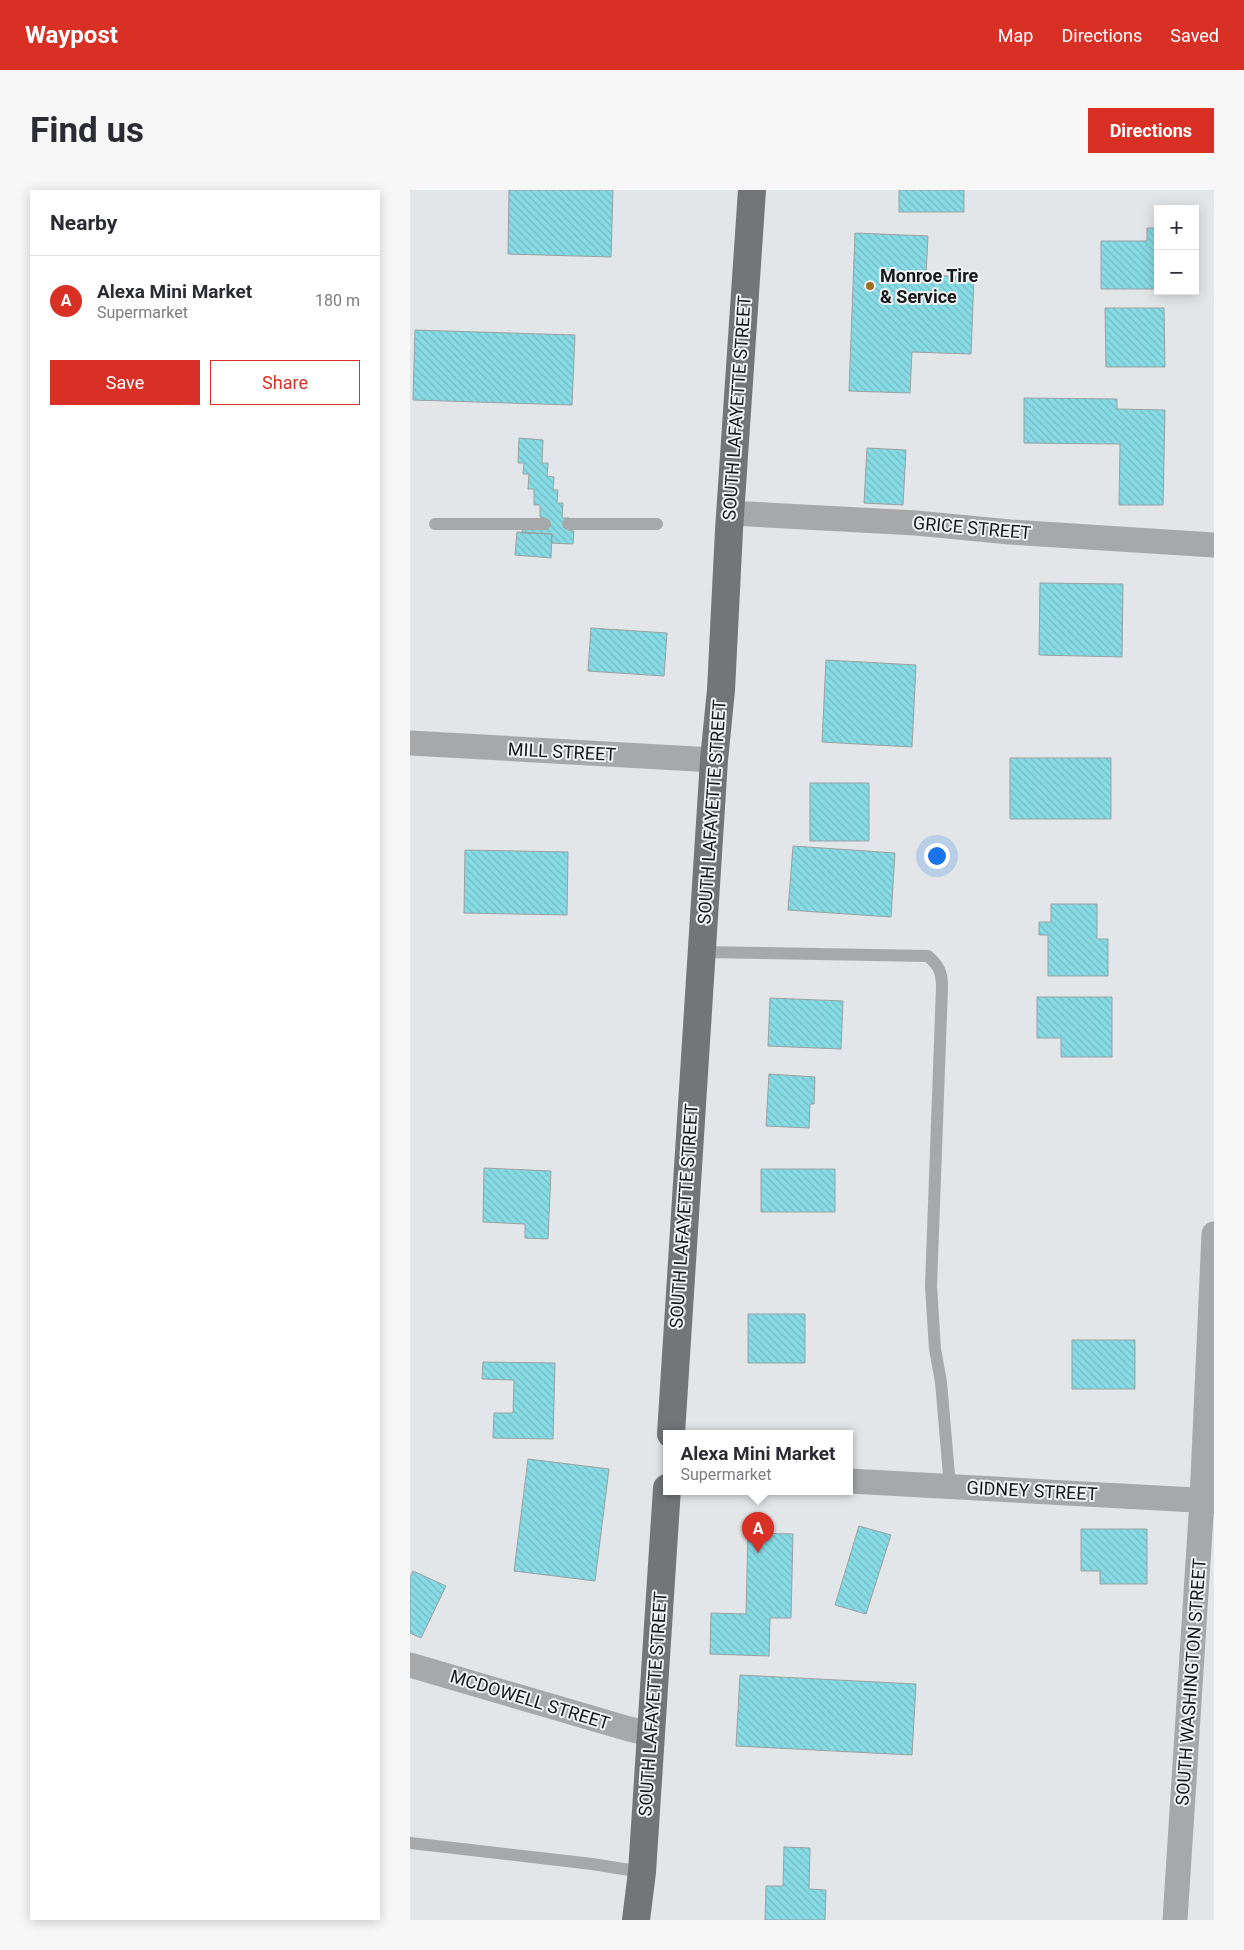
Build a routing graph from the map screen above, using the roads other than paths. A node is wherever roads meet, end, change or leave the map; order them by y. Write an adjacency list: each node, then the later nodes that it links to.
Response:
1 (752, 190): 2 (main road, SOUTH LAFAYETTE STREET)
2 (730, 514): 7 (street, GRICE STREET); 9 (main road, SOUTH LAFAYETTE STREET)
3 (435, 524): 4 (lane)
4 (545, 524)
5 (568, 524): 6 (lane)
6 (657, 524)
7 (1214, 545)
8 (410, 743): 9 (street, MILL STREET)
9 (714, 760): 10 (main road, SOUTH LAFAYETTE STREET)
10 (701, 952): 12 (main road, SOUTH LAFAYETTE STREET); 14 (lane)
11 (1214, 1234): 16 (street, SOUTH WASHINGTON STREET)
12 (670, 1430)
13 (853, 1481): 14 (street, GIDNEY STREET)
14 (950, 1487): 16 (street, GIDNEY STREET)
15 (667, 1495): 18 (main road, SOUTH LAFAYETTE STREET)
16 (1208, 1500): 22 (street, SOUTH WASHINGTON STREET)
17 (410, 1664): 18 (street, MCDOWELL STREET)
18 (651, 1734): 20 (main road, SOUTH LAFAYETTE STREET)
19 (410, 1843): 20 (lane)
20 (642, 1872): 21 (main road, SOUTH LAFAYETTE STREET)
21 (636, 1920)
22 (1175, 1920)

